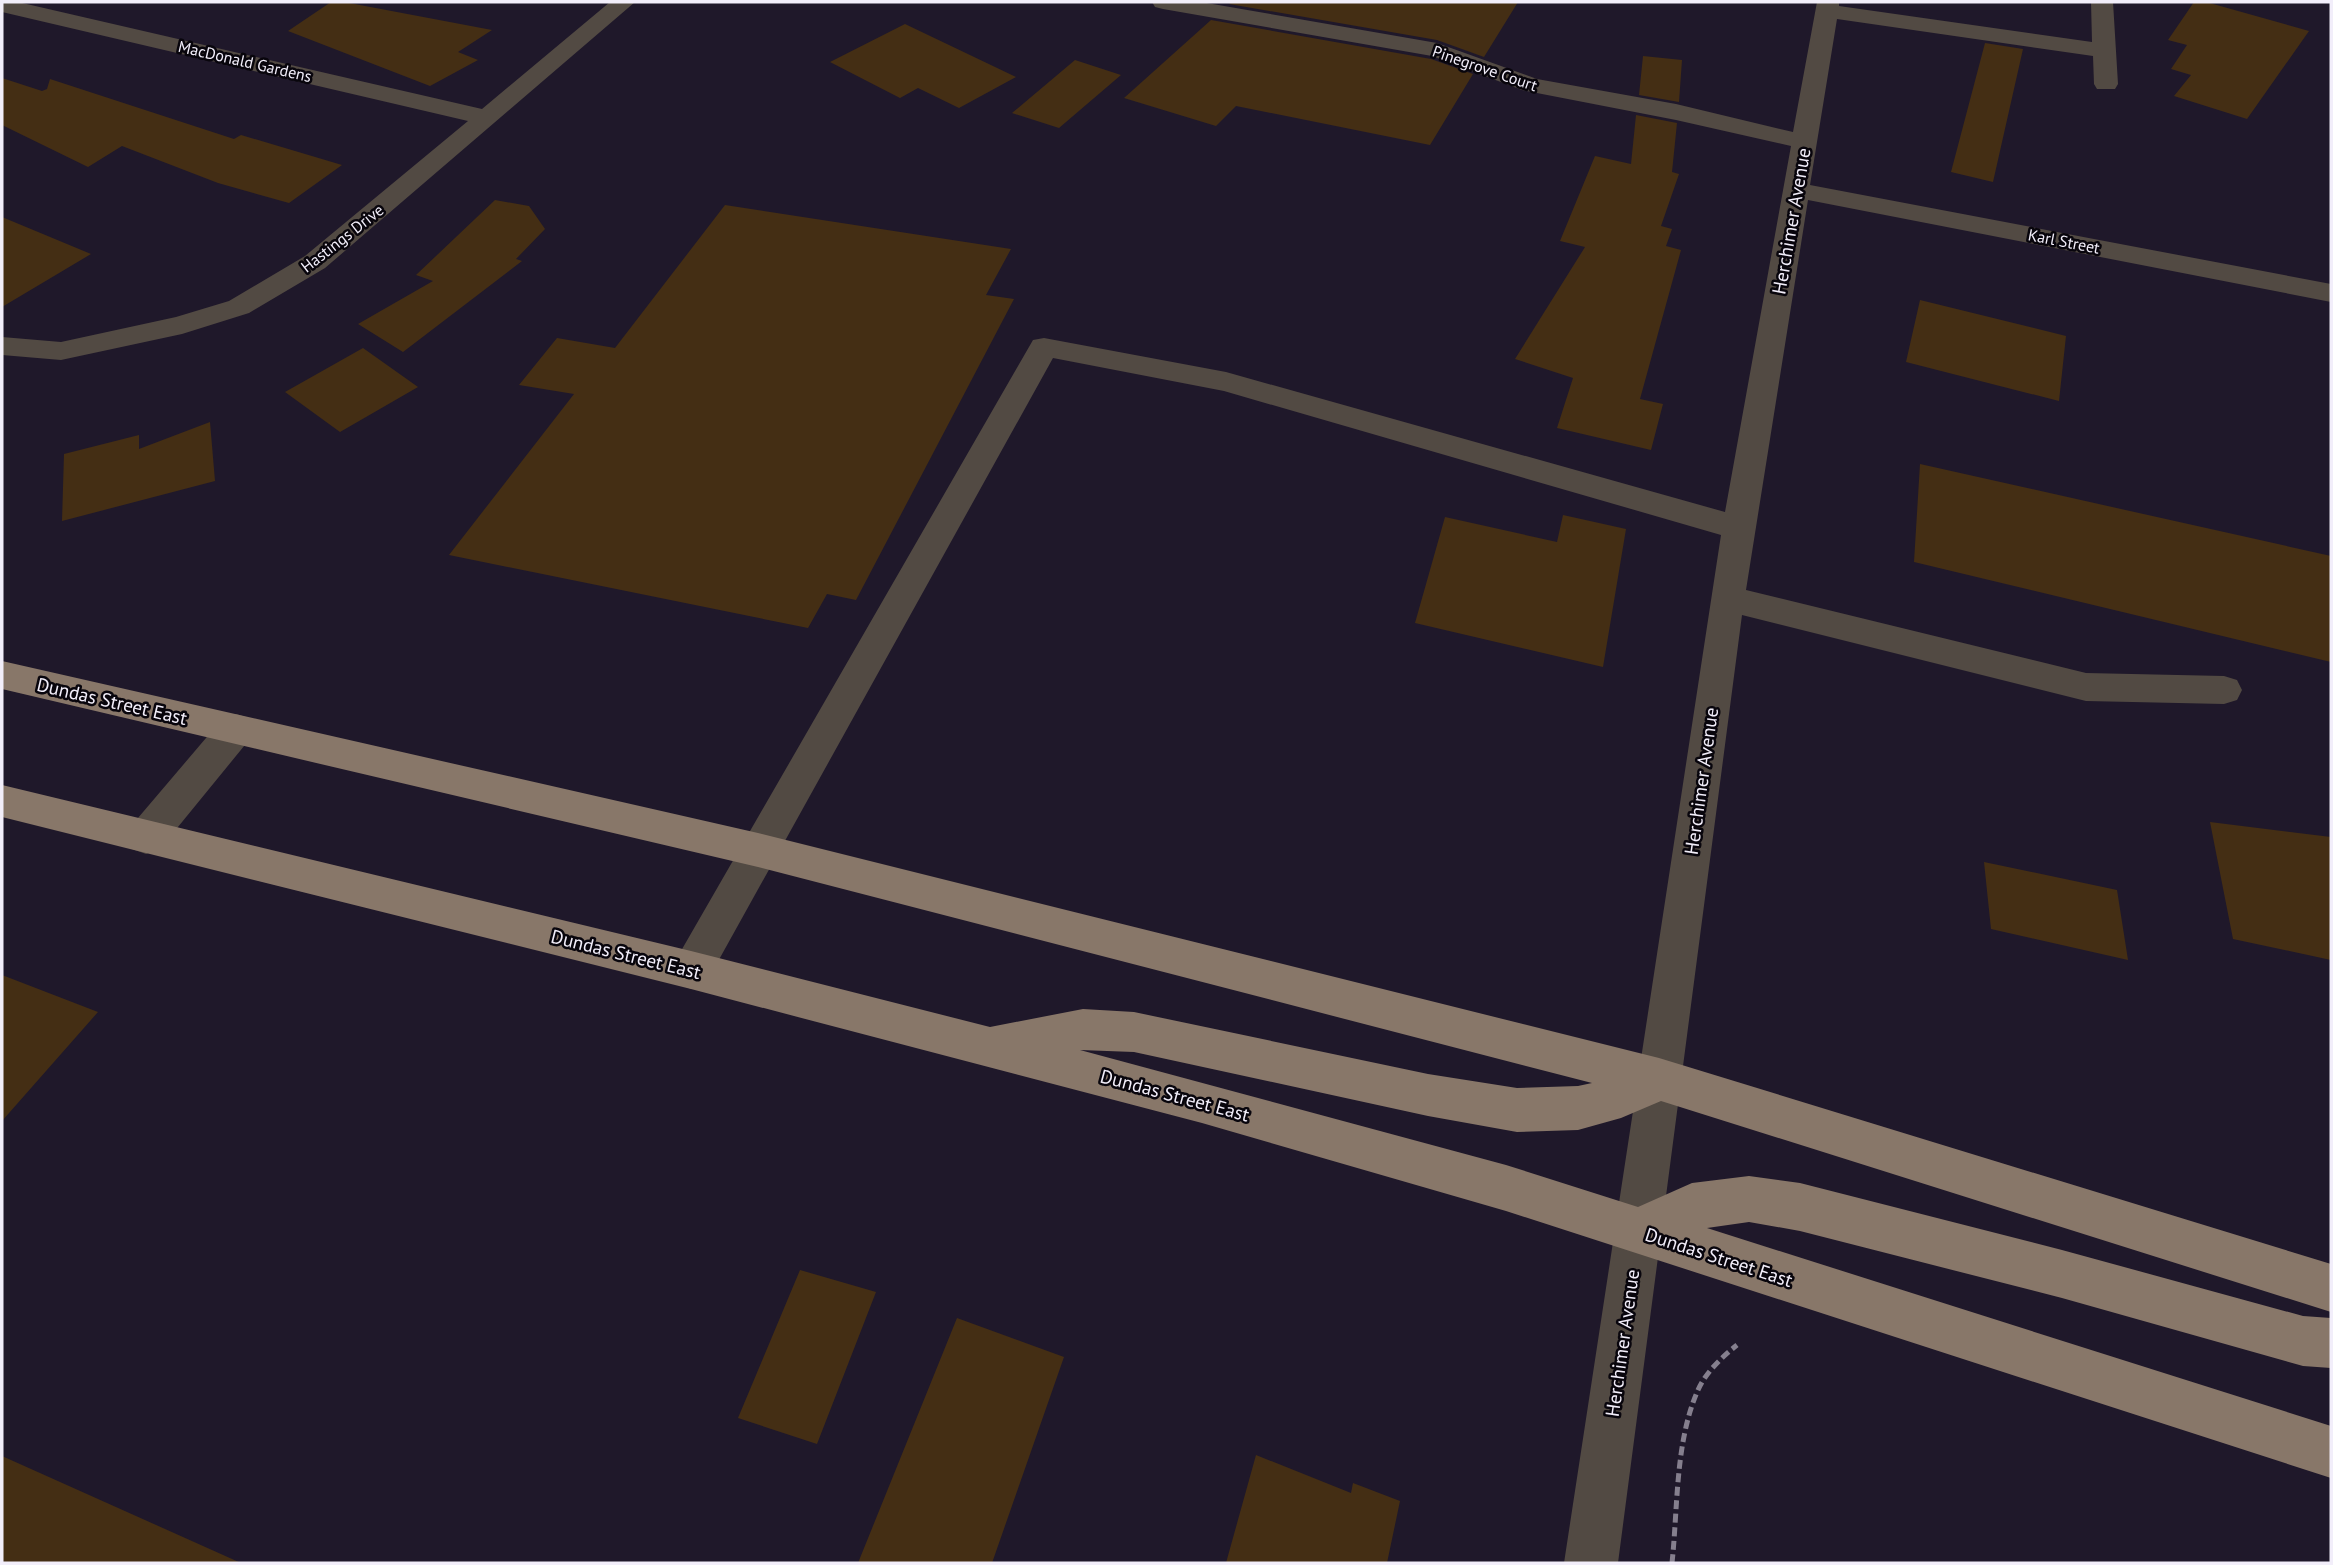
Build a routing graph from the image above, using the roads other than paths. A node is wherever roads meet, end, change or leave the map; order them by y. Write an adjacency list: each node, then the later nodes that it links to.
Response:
1 (624, 2): 8 (street, Hastings Drive)
2 (1163, 2): 9 (street, Pinegrove Court)
3 (2102, 2): 6 (street)
4 (2, 5): 8 (street, MacDonald Gardens)
5 (1827, 6): 6 (street); 9 (street, Herchimer Avenue)
6 (2105, 51): 7 (street)
7 (2106, 84)
8 (488, 118): 12 (street, Hastings Drive)
9 (1805, 142): 10 (street, Herchimer Avenue)
10 (1797, 190): 11 (street, Karl Street); 13 (street, Herchimer Avenue)
11 (2331, 293)
12 (2, 346)
13 (1738, 527): 14 (street, Herchimer Avenue); 20 (street)
14 (1727, 598): 16 (street); 23 (street, Herchimer Avenue)
15 (2, 676): 17 (main road, Dundas Street East)
16 (2224, 690)
17 (236, 729): 19 (street); 20 (main road, Dundas Street East)
18 (2, 801): 19 (main road, Dundas Street East)
19 (146, 837): 21 (main road, Dundas Street East)
20 (758, 850): 21 (street); 23 (main road, Dundas Street East)
21 (691, 970): 22 (main road, Dundas Street East)
22 (986, 1045): 23 (main road); 24 (main road, Dundas Street East)
23 (1659, 1079): 24 (street, Herchimer Avenue); 25 (main road, Dundas Street East)
24 (1638, 1231): 26 (main road); 27 (main road, Dundas Street East); 28 (street, Herchimer Avenue)
25 (2331, 1288)
26 (2331, 1343)
27 (2331, 1452)
28 (1591, 1563)

